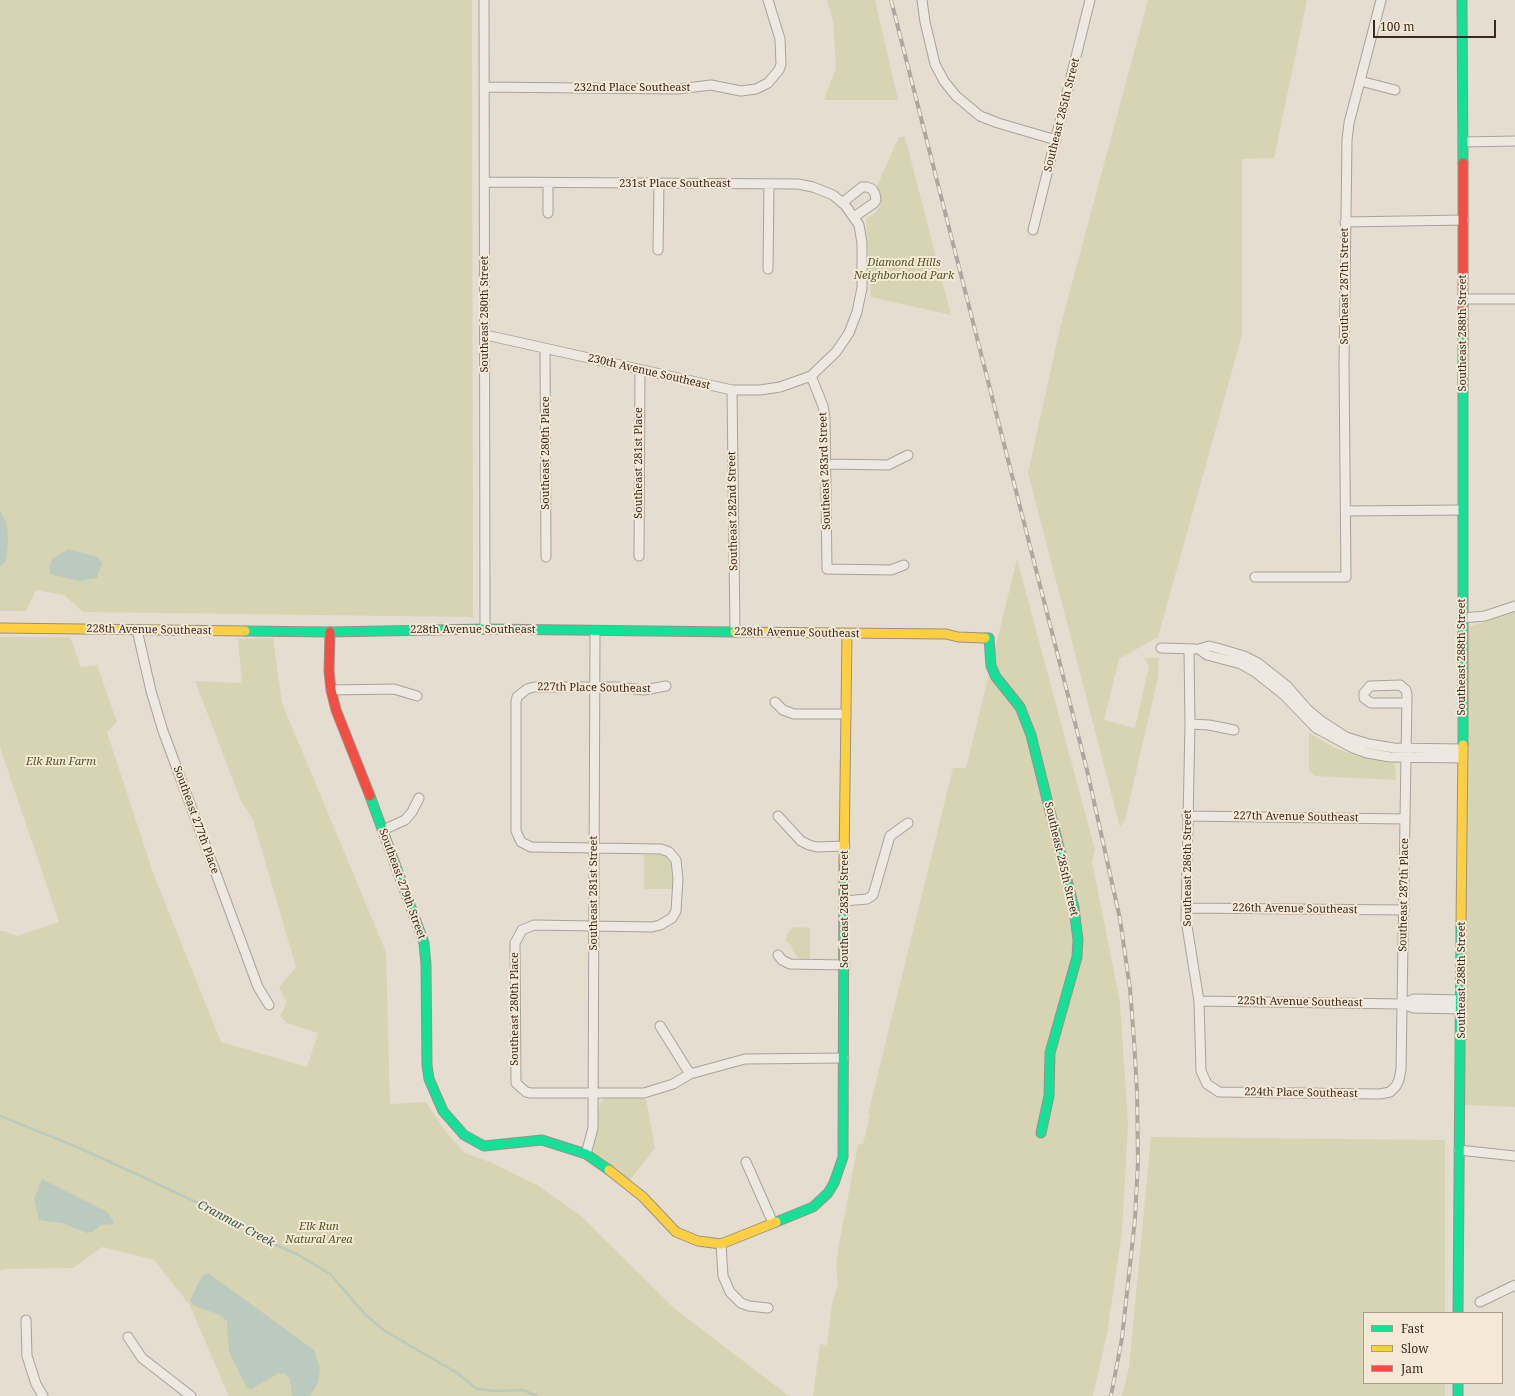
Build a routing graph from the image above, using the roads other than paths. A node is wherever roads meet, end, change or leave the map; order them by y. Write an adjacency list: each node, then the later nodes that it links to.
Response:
1 (484, 0): 8 (street, Southeast 280th Street)
2 (768, 0): 8 (street, 232nd Place Southeast)
3 (922, 0): 10 (street)
4 (1090, 0): 10 (street, Southeast 285th Street)
5 (1381, 0): 7 (street, Southeast 287th Street)
6 (1462, 0): 12 (street, Southeast 288th Street)
7 (1360, 81): 9 (street); 21 (street, Southeast 287th Street)
8 (484, 87): 13 (street, Southeast 280th Street)
9 (1396, 90)
10 (1056, 140): 22 (street, Southeast 285th Street)
11 (1515, 141): 12 (street)
12 (1463, 142): 20 (street, Southeast 288th Street)
13 (485, 182): 14 (street, 231st Place Southeast); 27 (street, Southeast 280th Street)
14 (548, 183): 15 (street, 231st Place Southeast); 18 (street)
15 (660, 183): 16 (street, 231st Place Southeast); 23 (street)
16 (769, 184): 17 (street, 231st Place Southeast); 24 (street)
17 (842, 203): 19 (street, 231st Place Southeast); 19 (street)
18 (548, 214)
19 (854, 217): 30 (street)
20 (1464, 220): 21 (street); 25 (street, Southeast 288th Street)
21 (1345, 222): 35 (street, Southeast 287th Street)
22 (1033, 230)
23 (658, 250)
24 (768, 269)
25 (1463, 299): 26 (street); 34 (street, Southeast 288th Street)
26 (1515, 299)
27 (486, 335): 28 (street, 230th Avenue Southeast); 43 (street, Southeast 280th Street)
28 (545, 349): 29 (street, 230th Avenue Southeast); 37 (street, Southeast 280th Place)
29 (640, 370): 31 (street, 230th Avenue Southeast); 36 (street, Southeast 281st Place)
30 (811, 376): 31 (street, 230th Avenue Southeast); 33 (street, Southeast 283rd Street)
31 (732, 390): 47 (street, Southeast 282nd Street)
32 (908, 455): 33 (street)
33 (826, 464): 38 (street, Southeast 283rd Street)
34 (1462, 510): 35 (street); 41 (street, Southeast 288th Street)
35 (1346, 511): 39 (street, Southeast 287th Street)
36 (639, 556)
37 (546, 557)
38 (904, 565)
39 (1255, 578)
40 (1515, 606): 41 (street)
41 (1462, 618): 62 (street, Southeast 288th Street)
42 (0, 628): 44 (street, 228th Avenue Southeast)
43 (485, 629): 45 (street, 228th Avenue Southeast); 46 (street, 228th Avenue Southeast)
44 (137, 630): 46 (street, 228th Avenue Southeast); 80 (street, Southeast 277th Place)
45 (595, 631): 47 (street, 228th Avenue Southeast); 53 (street, Southeast 281st Street)
46 (330, 632): 54 (street, Southeast 279th Street)
47 (735, 632): 48 (street, 228th Avenue Southeast)
48 (846, 634): 49 (street, 228th Avenue Southeast); 58 (street, Southeast 283rd Street)
49 (946, 634): 87 (street, Southeast 285th Street)
50 (1161, 648): 51 (street)
51 (1194, 649): 59 (street, Southeast 286th Street); 61 (street)
52 (666, 686): 53 (street, 227th Place Southeast)
53 (595, 687): 70 (street, Southeast 281st Street); 70 (street, 227th Place Southeast)
54 (331, 690): 55 (street); 68 (street, Southeast 279th Street)
55 (417, 696)
56 (775, 702): 58 (street)
57 (1406, 703): 61 (street, Southeast 287th Place)
58 (846, 714): 69 (street, Southeast 283rd Street)
59 (1190, 724): 60 (street); 65 (street, Southeast 286th Street)
60 (1234, 730)
61 (1406, 753): 62 (street); 66 (street, Southeast 287th Place)
62 (1463, 753): 79 (street, Southeast 288th Street)
63 (419, 798): 68 (street)
64 (778, 816): 69 (street)
65 (1187, 816): 66 (street, 227th Avenue Southeast); 72 (street, Southeast 286th Street)
66 (1406, 819): 73 (street, Southeast 287th Place)
67 (908, 824): 71 (street)
68 (383, 830): 89 (street, Southeast 279th Street)
69 (845, 846): 71 (street, Southeast 283rd Street)
70 (594, 848): 74 (street, Southeast 281st Street); 74 (street)
71 (844, 901): 76 (street, Southeast 283rd Street)
72 (1186, 908): 73 (street, 226th Avenue Southeast); 77 (street, Southeast 286th Street)
73 (1404, 910): 78 (street, Southeast 287th Place)
74 (594, 925): 86 (street, Southeast 281st Street); 86 (street, Southeast 280th Place)
75 (778, 955): 76 (street)
76 (845, 965): 82 (street, Southeast 283rd Street)
77 (1199, 1001): 78 (street, 225th Avenue Southeast); 84 (street, Southeast 286th Street)
78 (1402, 1004): 79 (street, 225th Avenue Southeast); 85 (street, Southeast 287th Place)
79 (1462, 1004): 88 (street, Southeast 288th Street)
80 (269, 1005)
81 (660, 1026): 83 (street)
82 (844, 1058): 83 (street); 92 (street, Southeast 283rd Street)
83 (690, 1074): 86 (street)
84 (1206, 1084): 85 (street, 224th Place Southeast)
85 (1396, 1086)
86 (594, 1094): 89 (street, Southeast 281st Street)
87 (1041, 1132)
88 (1459, 1150): 90 (street); 97 (street, Southeast 288th Street)
89 (586, 1154): 93 (street, Southeast 279th Street)
90 (1515, 1156)
91 (746, 1162): 92 (street)
92 (773, 1223): 93 (street, Southeast 283rd Street)
93 (721, 1244): 96 (street)
94 (1515, 1285): 95 (street)
95 (1480, 1302)
96 (768, 1308)
97 (1458, 1312)
98 (26, 1320): 101 (street)
99 (128, 1337): 102 (street)
100 (1458, 1384): 103 (street)
101 (43, 1396)
102 (192, 1396)
103 (1458, 1396)

